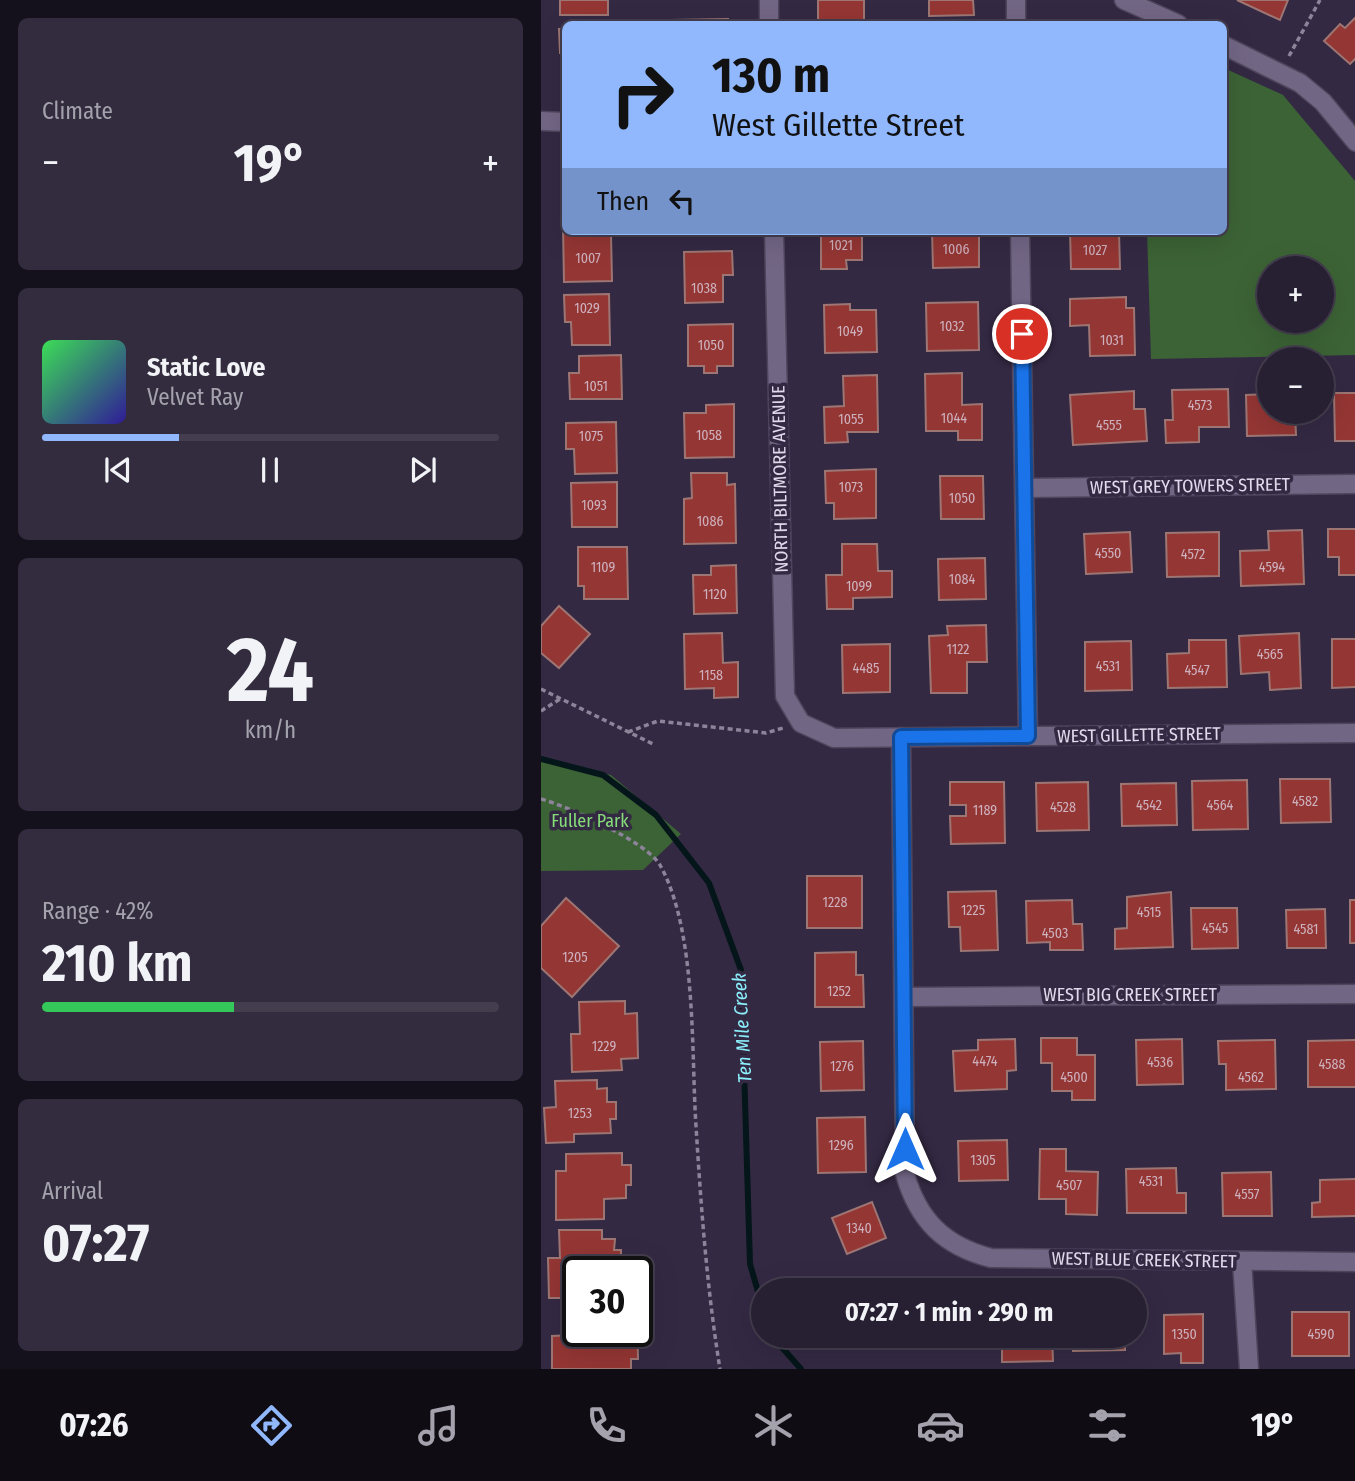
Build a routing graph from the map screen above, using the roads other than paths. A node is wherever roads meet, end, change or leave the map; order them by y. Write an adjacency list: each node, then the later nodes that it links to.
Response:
1 (769, 0): 4 (street)
2 (1016, 0): 5 (street)
3 (1124, 0): 6 (street)
4 (769, 21)
5 (1016, 21)
6 (1171, 21)
7 (1227, 48): 10 (street)
8 (541, 121): 9 (street)
9 (562, 121)
10 (1355, 142)
11 (774, 235): 15 (street, NORTH BILTMORE AVENUE)
12 (1020, 235): 14 (street)
13 (1355, 484): 14 (street, WEST GREY TOWERS STREET)
14 (1026, 488): 17 (street)
15 (801, 723): 18 (street, WEST GILLETTE STREET)
16 (1355, 733): 17 (street, WEST GILLETTE STREET)
17 (1028, 736): 18 (street, WEST GILLETTE STREET)
18 (901, 737): 20 (street, WEST BLUE CREEK STREET)
19 (1355, 994): 20 (street, WEST BIG CREEK STREET)
20 (904, 997): 21 (street, WEST BLUE CREEK STREET)
21 (1242, 1261): 22 (street, WEST BLUE CREEK STREET); 23 (street)
22 (1355, 1262)
23 (1249, 1369)

